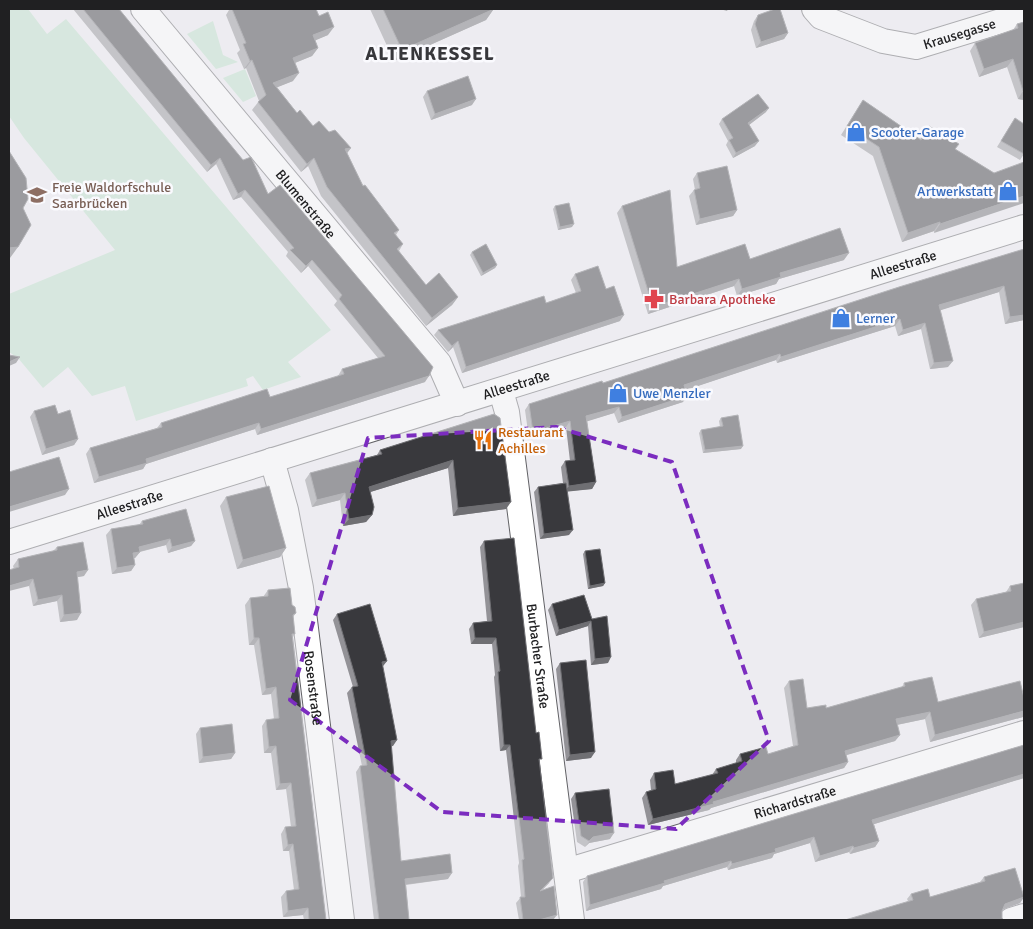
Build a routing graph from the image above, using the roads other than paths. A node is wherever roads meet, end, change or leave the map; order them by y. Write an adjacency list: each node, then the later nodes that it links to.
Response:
1 (144, 9): 6 (street, Blumenstraße)
2 (814, 9): 3 (street, Krausegasse)
3 (1024, 14)
4 (1024, 227): 5 (street, Alleestraße)
5 (501, 391): 6 (street, Alleestraße); 10 (street, Burbacher Straße)
6 (456, 404): 7 (street, Alleestraße)
7 (272, 460): 8 (street, Alleestraße); 12 (street, Rosenstraße)
8 (9, 542)
9 (1024, 733): 10 (street, Richardstraße)
10 (566, 871): 13 (street, Burbacher Straße)
11 (1024, 916): 14 (street)
12 (342, 920)
13 (572, 920)
14 (1011, 920)

